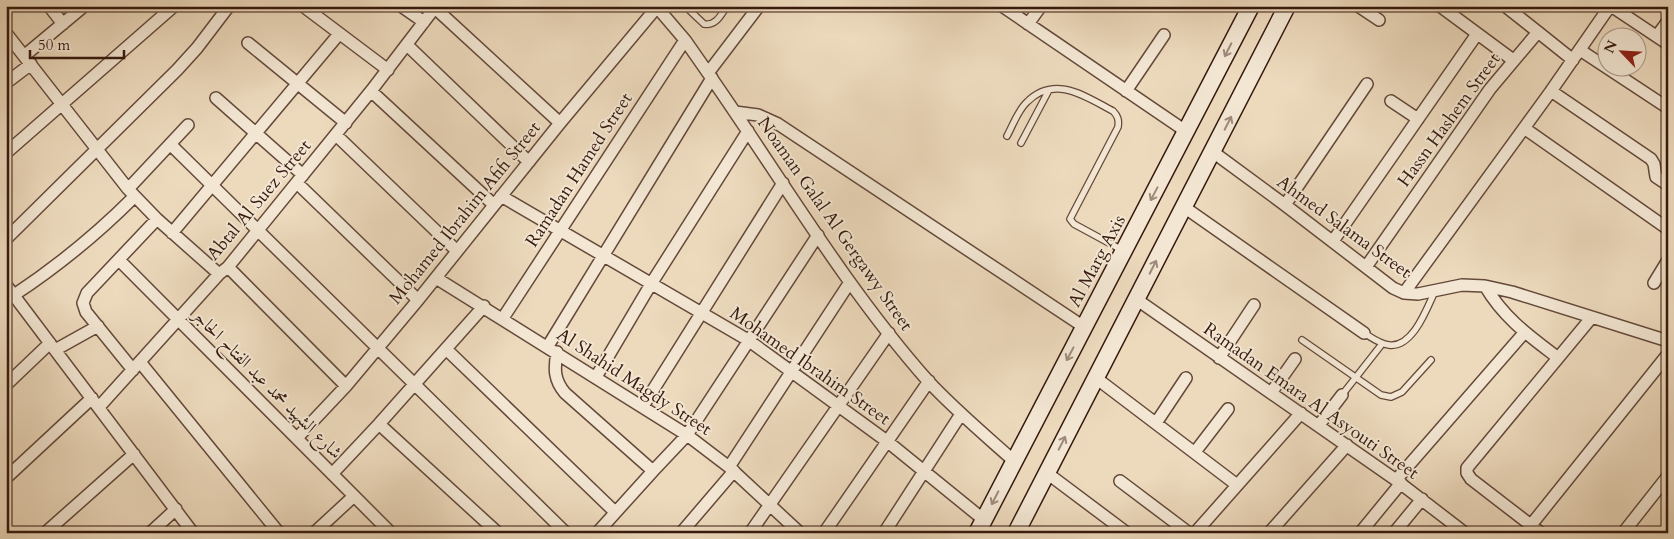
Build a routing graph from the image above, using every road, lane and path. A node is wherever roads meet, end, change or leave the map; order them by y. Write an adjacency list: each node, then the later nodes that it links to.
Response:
1 (49, 6): 23 (street)
2 (84, 6): 23 (street)
3 (174, 6): 49 (street)
4 (229, 6): 64 (street)
5 (303, 6): 27 (street)
6 (401, 6): 22 (street)
7 (684, 6): 8 (lane)
8 (727, 6)
9 (759, 6): 39 (street)
10 (1002, 6): 24 (street)
11 (1041, 6): 24 (street)
12 (1251, 6): 58 (main road, Al Marg Axis, one-way to 58)
13 (1287, 6): 65 (main road, one-way to 13)
14 (1358, 6): 20 (street)
15 (1440, 6): 28 (street)
16 (1505, 6): 25 (street)
17 (436, 7): 22 (street, Abtal Al Suez Street); 54 (street)
18 (657, 7): 31 (street, Noaman Galal Al Gergawy Street); 54 (street, Mohamed Ibrahim Afifi Street)
19 (1606, 8): 30 (street); 35 (street)
20 (1379, 20)
21 (1668, 21): 30 (street)
22 (424, 22): 34 (street, Abtal Al Suez Street)
23 (63, 24): 36 (street)
24 (1028, 24): 45 (street)
25 (1538, 32): 35 (street); 37 (street, Hassn Hashem Street)
26 (6, 33): 36 (street)
27 (339, 34): 38 (street); 41 (street)
28 (1477, 34): 37 (street); 52 (street)
29 (1164, 35): 45 (street)
30 (1657, 36): 33 (street)
31 (685, 40): 39 (street, Noaman Galal Al Gergawy Street); 79 (street, Ramadan Hamed Street)
32 (248, 42): 41 (street)
33 (1668, 44)
34 (407, 45): 38 (street, Abtal Al Suez Street); 67 (street)
35 (1576, 55): 46 (street); 50 (street)
36 (27, 60): 40 (street); 49 (street)
37 (1513, 60): 89 (street, Hassn Hashem Street)
38 (388, 70): 44 (street, Abtal Al Suez Street)
39 (710, 75): 51 (street, Noaman Galal Al Gergawy Street); 86 (street)
40 (6, 83)
41 (298, 84): 53 (street); 59 (street)
42 (1367, 84): 74 (street)
43 (1049, 90): 61 (lane); 62 (lane); 85 (lane)
44 (371, 91): 53 (street, Abtal Al Suez Street); 73 (street, Mohamed Ibrahim Street)
45 (1126, 91): 58 (street)
46 (1551, 91): 56 (street); 71 (street)
47 (216, 98): 59 (street)
48 (1391, 101): 52 (street)
49 (62, 105): 64 (street); 66 (street)
50 (1668, 108)
51 (735, 112): 57 (street, Noaman Galal Al Gergawy Street); 109 (street, Noaman Galal Al Gergawy Street)
52 (1418, 119): 83 (street)
53 (346, 123): 60 (street, Abtal Al Suez Street)
54 (560, 124): 67 (street, Mohamed Ibrahim Afifi Street)
55 (188, 125): 63 (street)
56 (1524, 128): 77 (street); 98 (street)
57 (748, 132): 69 (street, Noaman Galal Al Gergawy Street); 93 (street)
58 (1187, 132): 85 (main road, Al Marg Axis, one-way to 85)
59 (256, 133): 68 (street); 70 (street)
60 (336, 135): 68 (street, Abtal Al Suez Street); 84 (street)
61 (1007, 136)
62 (1021, 143)
63 (170, 144): 70 (street); 72 (street)
64 (96, 149): 72 (street); 82 (street)
65 (1212, 152): 74 (street, Ahmed Salama Street); 75 (main road)
66 (6, 153)
67 (529, 162): 73 (street, Mohamed Ibrahim Afifi Street)
68 (300, 179): 78 (street, Abtal Al Suez Street); 100 (street)
69 (783, 184): 81 (street, Noaman Galal Al Gergawy Street); 104 (street)
70 (212, 185): 78 (street); 80 (street)
71 (1668, 185)
72 (131, 193): 76 (street); 99 (street)
73 (498, 200): 79 (street, Mohamed Ibrahim Street); 84 (street, Mohamed Ibrahim Afifi Street)
74 (1285, 205): 83 (street, Ahmed Salama Street)
75 (1184, 207): 101 (main road, one-way to 75); 111 (street)
76 (156, 219): 80 (street); 87 (street)
77 (1668, 229)
78 (258, 230): 90 (street, Abtal Al Suez Street); 118 (street)
79 (560, 231): 86 (street, Mohamed Ibrahim Street); 106 (street, Ramadan Hamed Street)
80 (172, 233): 90 (street)
81 (818, 235): 92 (street, Noaman Galal Al Gergawy Street); 113 (street)
82 (6, 239)
83 (1333, 241): 89 (street, Ahmed Salama Street)
84 (457, 251): 91 (street, Mohamed Ibrahim Afifi Street)
85 (1124, 251): 109 (main road, Al Marg Axis)
86 (603, 256): 93 (street, Mohamed Ibrahim Street); 120 (street)
87 (119, 260): 107 (street, شارع الشهيد محمد عبد الفتاح الحاجر); 108 (street)
88 (1668, 260): 94 (street)
89 (1366, 267): 98 (street, Ahmed Salama Street)
90 (224, 271): 107 (street, Abtal Al Suez Street); 135 (street)
91 (436, 278): 100 (street, Mohamed Ibrahim Afifi Street); 103 (street, Al Shahid Magdy Street)
92 (850, 282): 110 (street, Noaman Galal Al Gergawy Street); 127 (street)
93 (651, 284): 104 (street, Mohamed Ibrahim Street); 128 (street)
94 (1654, 284)
95 (6, 285): 99 (street)
96 (1485, 286): 97 (street, Ahmed Salama Street); 105 (street, Ahmed Salama Street); 112 (street)
97 (1436, 290): 98 (street, Ahmed Salama Street); 116 (lane)
98 (1404, 294)
99 (14, 295): 117 (street)
100 (418, 300): 118 (street, Mohamed Ibrahim Afifi Street)
101 (1136, 300): 123 (street, Ramadan Emara Al Asyouti Street); 129 (main road)
102 (1254, 305): 123 (street)
103 (484, 306): 106 (street, Al Shahid Magdy Street); 119 (street)
104 (701, 313): 113 (street, Mohamed Ibrahim Street); 140 (street)
105 (1592, 317): 115 (street, Ahmed Salama Street); 122 (street)
106 (503, 318): 120 (street, Al Shahid Magdy Street)
107 (179, 319): 126 (street, Abtal Al Suez Street); 148 (street, شارع الشهيد محمد عبد الفتاح الحاجر)
108 (98, 326): 117 (street); 126 (street)
109 (1084, 327): 153 (main road, Al Marg Axis, one-way to 153)
110 (888, 333): 132 (street, Noaman Galal Al Gergawy Street); 139 (street)
111 (1364, 333): 116 (lane)
112 (1524, 333): 122 (street); 162 (street)
113 (748, 340): 127 (street, Mohamed Ibrahim Street); 147 (street)
114 (1302, 340): 131 (lane)
115 (1668, 341)
116 (1382, 344): 131 (lane)
117 (53, 347): 134 (street); 138 (street)
118 (378, 348): 133 (street); 135 (street, Mohamed Ibrahim Afifi Street)
119 (446, 348): 133 (street); 168 (street)
120 (552, 349): 128 (street, Al Shahid Magdy Street); 155 (street)
121 (1668, 354): 169 (street)
122 (1557, 357): 169 (street)
123 (1219, 358): 136 (street, Ramadan Emara Al Asyouti Street)
124 (1295, 359): 136 (street)
125 (1431, 360): 131 (lane)
126 (137, 366): 138 (street, Abtal Al Suez Street); 175 (street)
127 (792, 372): 139 (street, Mohamed Ibrahim Street); 154 (street)
128 (596, 377): 140 (street, Al Shahid Magdy Street)
129 (1096, 378): 144 (street); 157 (main road, one-way to 129)
130 (1186, 378): 144 (street)
131 (1355, 378): 137 (lane)
132 (929, 381): 143 (street, Noaman Galal Al Gergawy Street); 149 (street)
133 (414, 384): 145 (street); 179 (street)
134 (6, 385)
135 (346, 386): 148 (street, Mohamed Ibrahim Afifi Street)
136 (1271, 393): 142 (street, Ramadan Emara Al Asyouti Street)
137 (1342, 395): 146 (street)
138 (95, 403): 152 (street); 160 (street, Abtal Al Suez Street)
139 (838, 404): 149 (street, Mohamed Ibrahim Street); 166 (street)
140 (643, 406): 147 (street, Al Shahid Magdy Street)
141 (1228, 408): 151 (street)
142 (1300, 413): 146 (street, Ramadan Emara Al Asyouti Street); 163 (street)
143 (960, 414): 153 (street, Noaman Galal Al Gergawy Street); 156 (street)
144 (1156, 423): 151 (street)
145 (379, 424): 158 (street); 178 (street)
146 (1318, 425): 150 (street, Ramadan Emara Al Asyouti Street)
147 (687, 435): 154 (street, Al Shahid Magdy Street); 155 (street)
148 (297, 438): 158 (street, شارع الشهيد محمد عبد الفتاح الحاجر)
149 (888, 442): 156 (street, Mohamed Ibrahim Street); 184 (street)
150 (1348, 445): 162 (street, Ramadan Emara Al Asyouti Street); 190 (street)
151 (1195, 452): 163 (street)
152 (134, 454): 167 (street); 172 (street)
153 (1014, 461): 170 (main road, Al Marg Axis, one-way to 170)
154 (732, 469): 166 (street, Al Shahid Magdy Street); 181 (street)
155 (652, 471): 168 (street)
156 (923, 471): 170 (street, Mohamed Ibrahim Street); 185 (street)
157 (1047, 473): 186 (main road); 187 (street)
158 (332, 474): 164 (street, شارع الشهيد محمد عبد الفتاح الحاجر)
159 (1668, 476): 194 (street)
160 (6, 478)
161 (1120, 481): 188 (street)
162 (1399, 482): 165 (street, Ramadan Emara Al Asyouti Street); 191 (street)
163 (1236, 485): 189 (street)
164 (354, 496): 176 (street); 177 (street, شارع الشهيد محمد عبد الفتاح الحاجر)
165 (1422, 499): 171 (street, Ramadan Emara Al Asyouti Street); 192 (street)
166 (770, 504): 182 (street); 183 (street, Al Shahid Magdy Street)
167 (176, 509): 173 (street); 174 (street)
168 (615, 512): 180 (street)
169 (1531, 525): 193 (street)
170 (980, 526)
171 (1463, 532)
172 (45, 533)
173 (150, 533)
174 (193, 533)
175 (280, 533)
176 (314, 533)
177 (391, 533)
178 (498, 533)
179 (566, 533)
180 (598, 533)
181 (681, 533)
182 (750, 533)
183 (800, 533)
184 (824, 533)
185 (884, 533)
186 (1016, 533)
187 (1127, 533)
188 (1190, 533)
189 (1195, 533)
190 (1269, 533)
191 (1360, 533)
192 (1394, 533)
193 (1541, 533)
194 (1623, 533)

